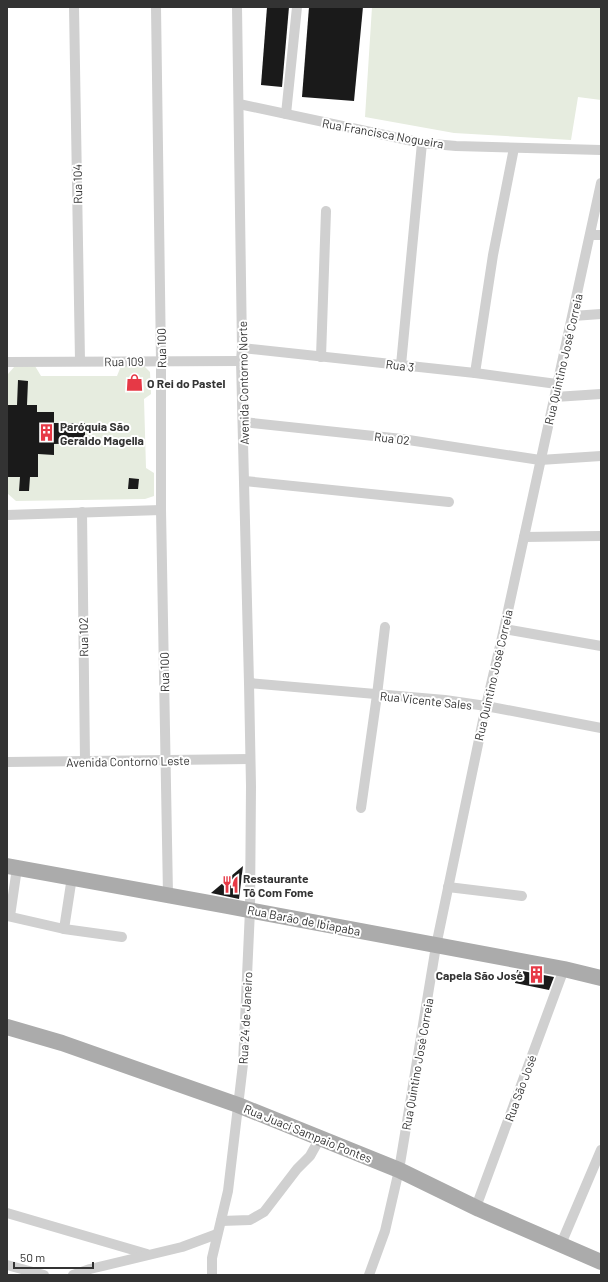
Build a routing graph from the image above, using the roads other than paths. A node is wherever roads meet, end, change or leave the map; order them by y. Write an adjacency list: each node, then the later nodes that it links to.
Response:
1 (74, 7): 19 (street, Rua 104)
2 (156, 7): 18 (street, Rua 100)
3 (237, 7): 5 (street, Avenida Contorno Norte)
4 (297, 7): 6 (street)
5 (239, 104): 6 (street, Rua Francisca Nogueira); 16 (street, Avenida Contorno Norte)
6 (286, 114): 7 (street, Rua Francisca Nogueira)
7 (422, 143): 8 (street, Rua Francisca Nogueira); 22 (street)
8 (514, 148): 9 (street, Rua Francisca Nogueira); 23 (street)
9 (601, 150)
10 (601, 183): 12 (street, Rua Quintino José Correia)
11 (326, 211): 17 (street)
12 (590, 235): 13 (street); 15 (street, Rua Quintino José Correia)
13 (601, 235)
14 (601, 314): 15 (street)
15 (573, 316): 24 (street, Rua Quintino José Correia)
16 (242, 348): 17 (street, Rua 3); 20 (street, Avenida Contorno Norte)
17 (321, 357): 22 (street, Rua 3)
18 (161, 360): 19 (street, Rua 109); 20 (street, Rua 109); 32 (street, Rua 100)
19 (80, 361): 21 (street, Rua 109)
20 (241, 361): 27 (street, Avenida Contorno Norte)
21 (7, 362)
22 (401, 365): 23 (street, Rua 3)
23 (475, 373): 24 (street, Rua 3)
24 (557, 384): 26 (street, Rua Quintino José Correia)
25 (601, 394): 26 (street)
26 (555, 397): 29 (street, Rua Quintino José Correia)
27 (244, 422): 29 (street, Rua 02); 30 (street, Avenida Contorno Norte)
28 (601, 456): 29 (street, Rua 02)
29 (540, 460): 36 (street, Rua Quintino José Correia)
30 (245, 481): 31 (street); 40 (street, Avenida Contorno Norte)
31 (449, 502)
32 (161, 510): 33 (street); 45 (street, Rua 100)
33 (82, 512): 34 (street); 46 (street, Rua 102)
34 (7, 514)
35 (601, 536): 36 (street)
36 (524, 537): 38 (street, Rua Quintino José Correia)
37 (384, 627): 41 (street)
38 (504, 629): 39 (street); 42 (street, Rua Quintino José Correia)
39 (601, 646)
40 (249, 683): 41 (street, Rua Vicente Sales); 44 (street, Avenida Contorno Norte)
41 (377, 695): 42 (street, Rua Vicente Sales); 48 (street)
42 (486, 706): 43 (street, Rua Vicente Sales); 51 (street, Rua Quintino José Correia)
43 (601, 728)
44 (250, 759): 45 (street, Avenida Contorno Leste); 54 (street, Rua 24 de Janeiro)
45 (166, 760): 46 (street, Avenida Contorno Leste); 52 (street, Rua 100)
46 (85, 761): 47 (street, Avenida Contorno Leste)
47 (7, 762)
48 (361, 808)
49 (12, 867): 50 (main road, Rua Barão de Ibiapaba); 55 (street)
50 (72, 877): 52 (main road, Rua Barão de Ibiapaba); 56 (street)
51 (448, 888): 53 (street); 58 (street, Rua Quintino José Correia)
52 (168, 895): 54 (main road, Rua Barão de Ibiapaba)
53 (522, 896)
54 (250, 910): 58 (main road, Rua Barão de Ibiapaba); 62 (street, Rua 24 de Janeiro)
55 (9, 916): 56 (street)
56 (64, 929): 57 (street)
57 (122, 937)
58 (436, 946): 59 (main road, Rua Barão de Ibiapaba); 65 (street, Rua Quintino José Correia)
59 (564, 969): 60 (main road, Rua Barão de Ibiapaba); 66 (street, Rua São José)
60 (601, 978)
61 (7, 1027): 62 (main road, Rua Juací Sampaio Pontes)
62 (238, 1105): 63 (main road, Rua Juací Sampaio Pontes); 68 (street, Rua 24 de Janeiro)
63 (320, 1138): 65 (main road, Rua Juací Sampaio Pontes); 68 (street)
64 (601, 1150): 70 (street)
65 (399, 1170): 66 (main road, Rua Juací Sampaio Pontes); 77 (street, Rua Quintino José Correia)
66 (476, 1206): 70 (main road, Rua Juací Sampaio Pontes)
67 (7, 1213): 71 (street)
68 (221, 1221): 69 (street, Rua 24 de Janeiro)
69 (217, 1234): 71 (street); 76 (street, Rua 24 de Janeiro)
70 (561, 1244): 72 (main road, Rua Juací Sampaio Pontes)
71 (149, 1254): 75 (street)
72 (601, 1262)
73 (7, 1265): 74 (street)
74 (39, 1274)
75 (73, 1275)
76 (212, 1275)
77 (370, 1275)

